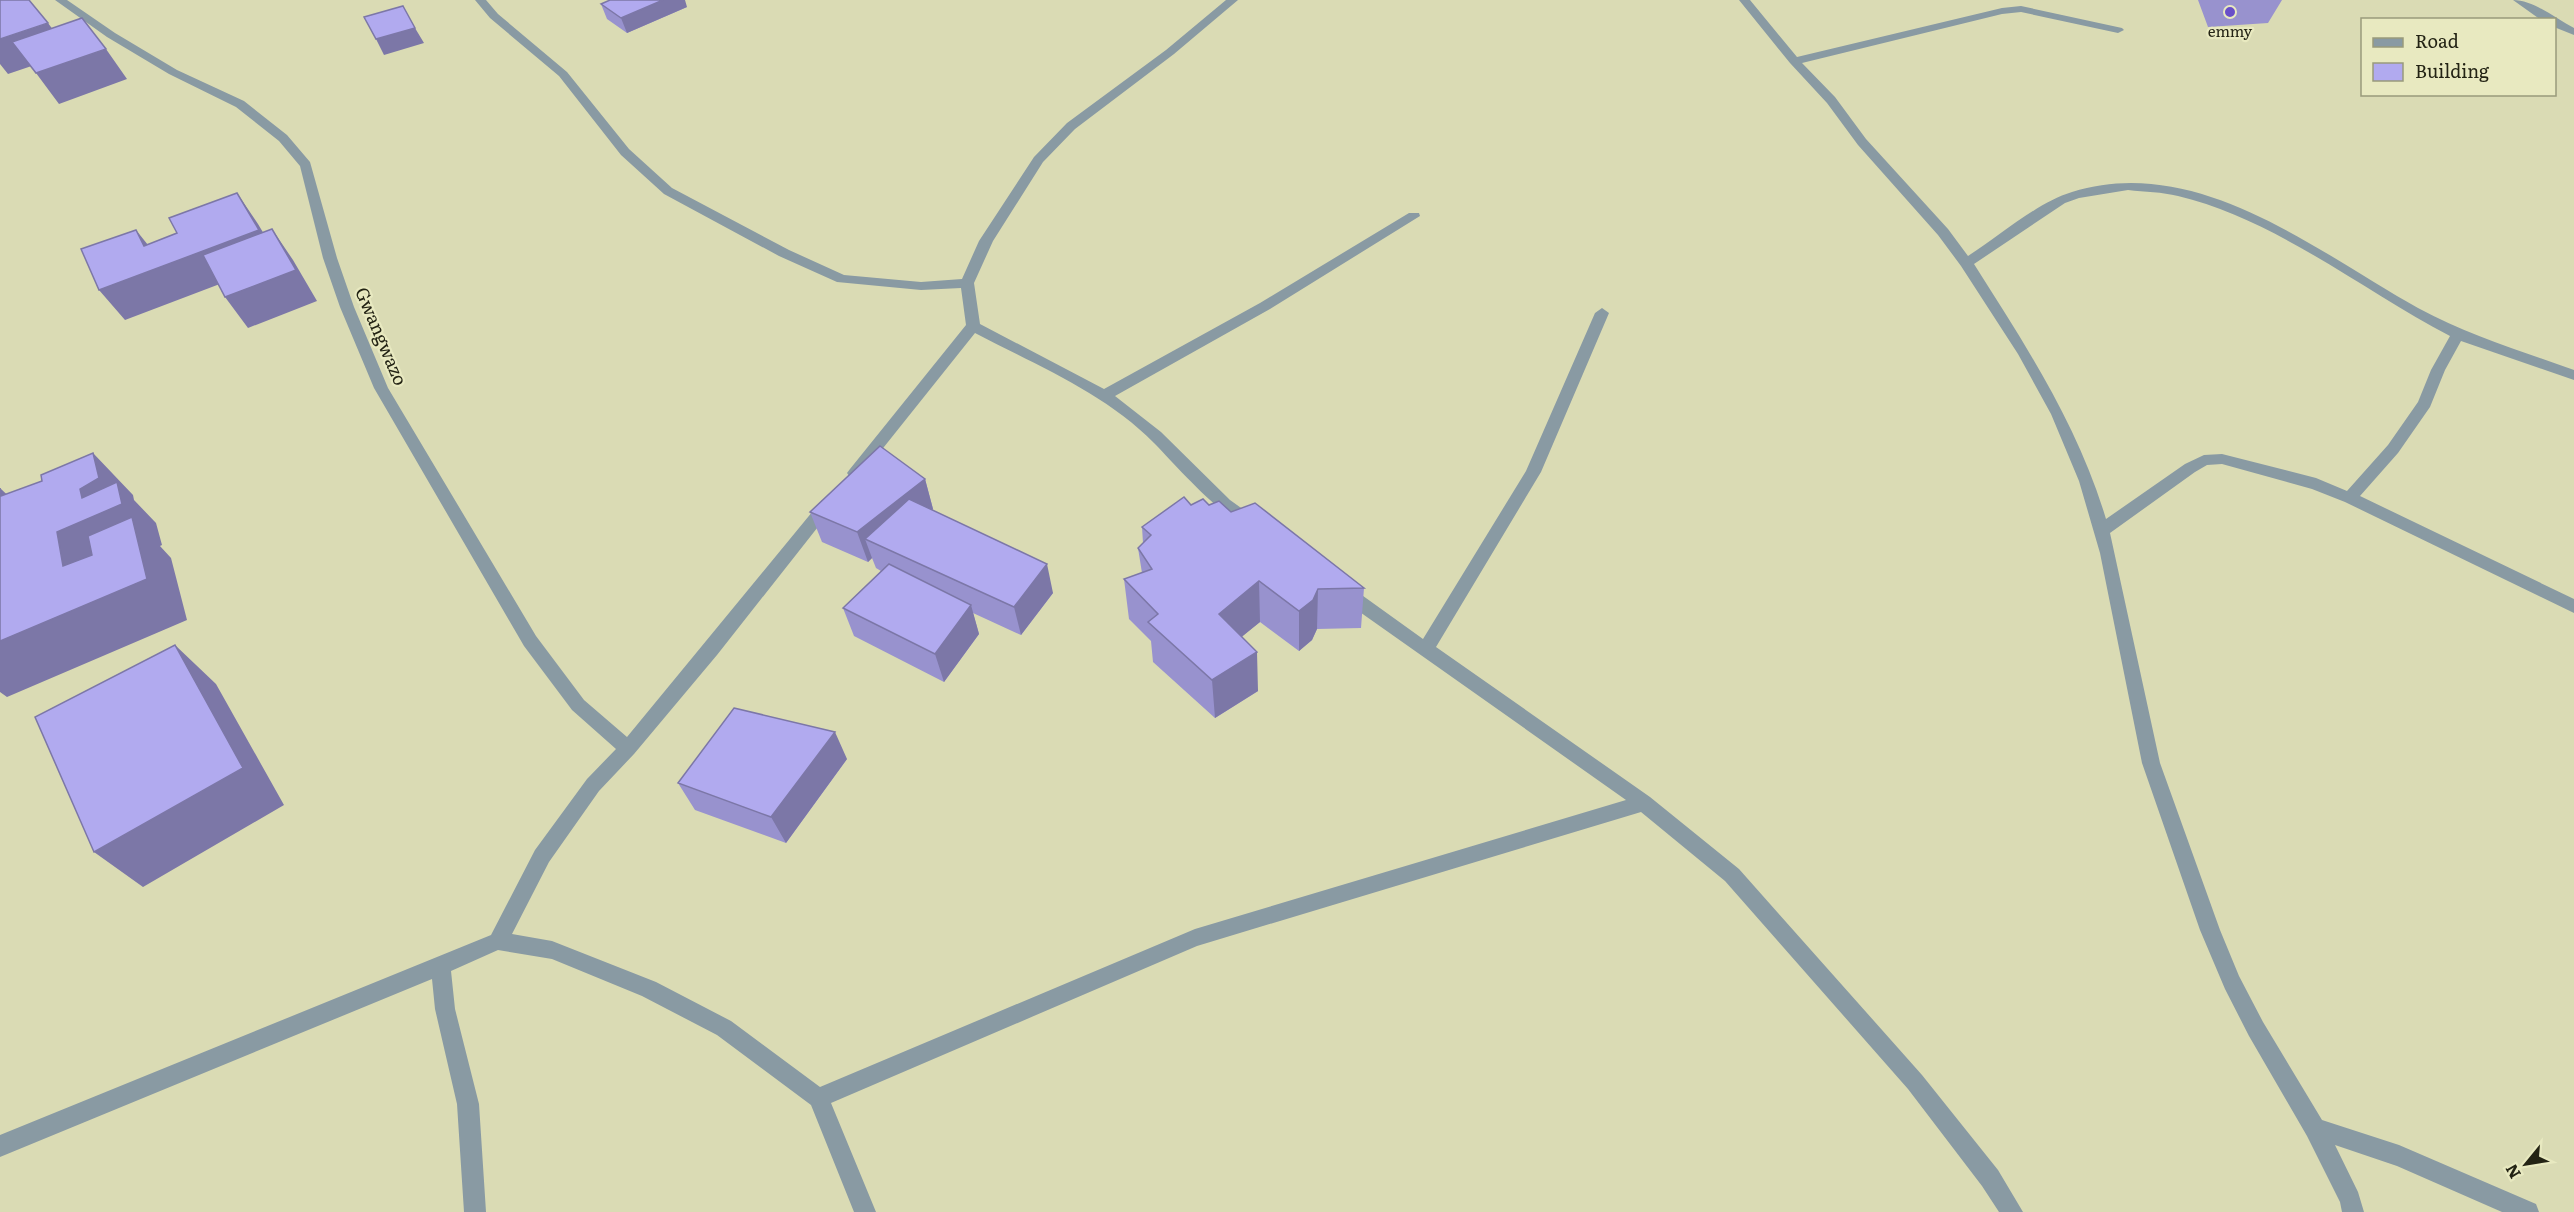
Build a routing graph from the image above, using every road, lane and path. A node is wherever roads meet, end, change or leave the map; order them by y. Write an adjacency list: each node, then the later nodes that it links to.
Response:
1 (60, 0): 25 (street, Gwangwazo)
2 (480, 0): 13 (street)
3 (1233, 0): 13 (street)
4 (1744, 0): 10 (street)
5 (2518, 0): 6 (street)
6 (2547, 18)
7 (2556, 23): 9 (street)
8 (2118, 30): 10 (street)
9 (2574, 32)
10 (1794, 61): 12 (street)
11 (1414, 216): 18 (street)
12 (1966, 263): 16 (street); 20 (street)
13 (967, 283): 15 (street)
14 (1602, 313): 24 (street)
15 (973, 326): 18 (street); 25 (street)
16 (2458, 334): 17 (street); 19 (street)
17 (2574, 375)
18 (1104, 395): 21 (street)
19 (2350, 498): 20 (street); 23 (street)
20 (2101, 531): 30 (street)
21 (1262, 532)
22 (1328, 580): 24 (street)
23 (2574, 606)
24 (1426, 649): 26 (street)
25 (628, 749): 27 (street)
26 (1644, 803): 29 (street); 34 (street)
27 (498, 941): 28 (street); 29 (street)
28 (440, 964): 31 (street); 32 (street)
29 (818, 1098): 33 (street)
30 (2315, 1128): 35 (street); 36 (street)
31 (0, 1146)
32 (475, 1212)
33 (865, 1212)
34 (2012, 1212)
35 (2353, 1212)
36 (2528, 1212)

